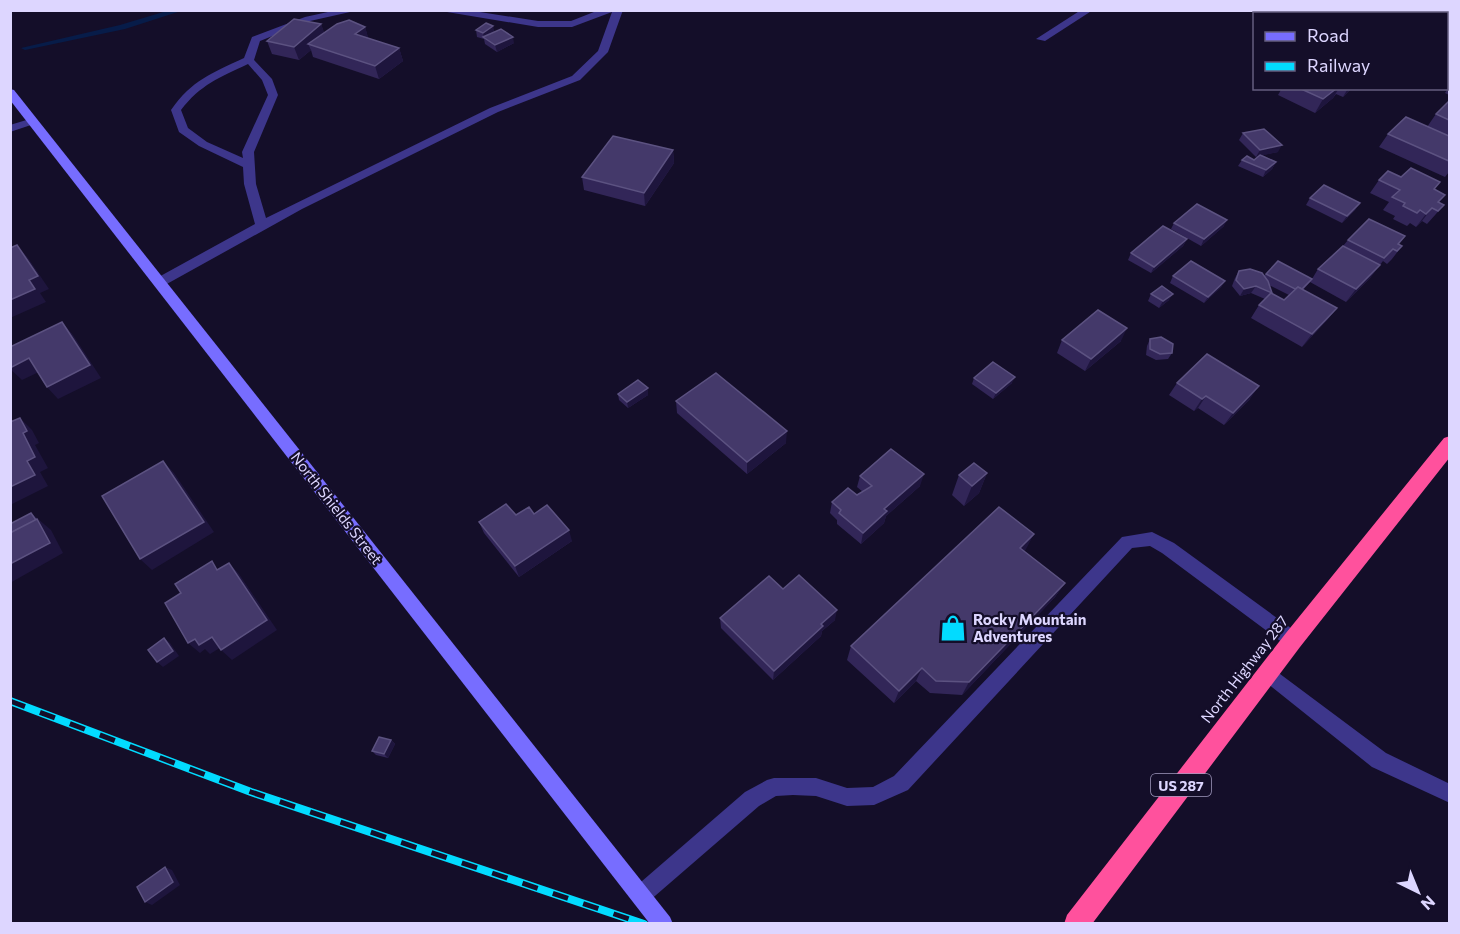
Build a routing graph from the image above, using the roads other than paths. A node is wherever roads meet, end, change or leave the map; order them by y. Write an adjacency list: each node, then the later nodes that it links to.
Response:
1 (355, 10): 7 (lane)
2 (439, 10): 3 (lane)
3 (609, 10)
4 (618, 10): 12 (lane)
5 (1089, 10): 6 (lane)
6 (1041, 39)
7 (249, 60): 11 (lane); 11 (lane)
8 (10, 92): 9 (main road, North Shields Street)
9 (33, 121): 10 (lane); 13 (main road, North Shields Street)
10 (10, 129)
11 (249, 165): 12 (lane)
12 (262, 226): 13 (lane)
13 (160, 282): 18 (main road, North Shields Street)
14 (1449, 443): 15 (highway, North Highway 287 / US 287)
15 (1293, 640): 16 (highway, North Highway 287 / US 287); 18 (lane)
16 (1268, 673): 17 (lane); 20 (highway, North Highway 287 / US 287)
17 (1449, 794)
18 (641, 895): 19 (main road, North Shields Street)
19 (663, 924)
20 (1076, 924)

